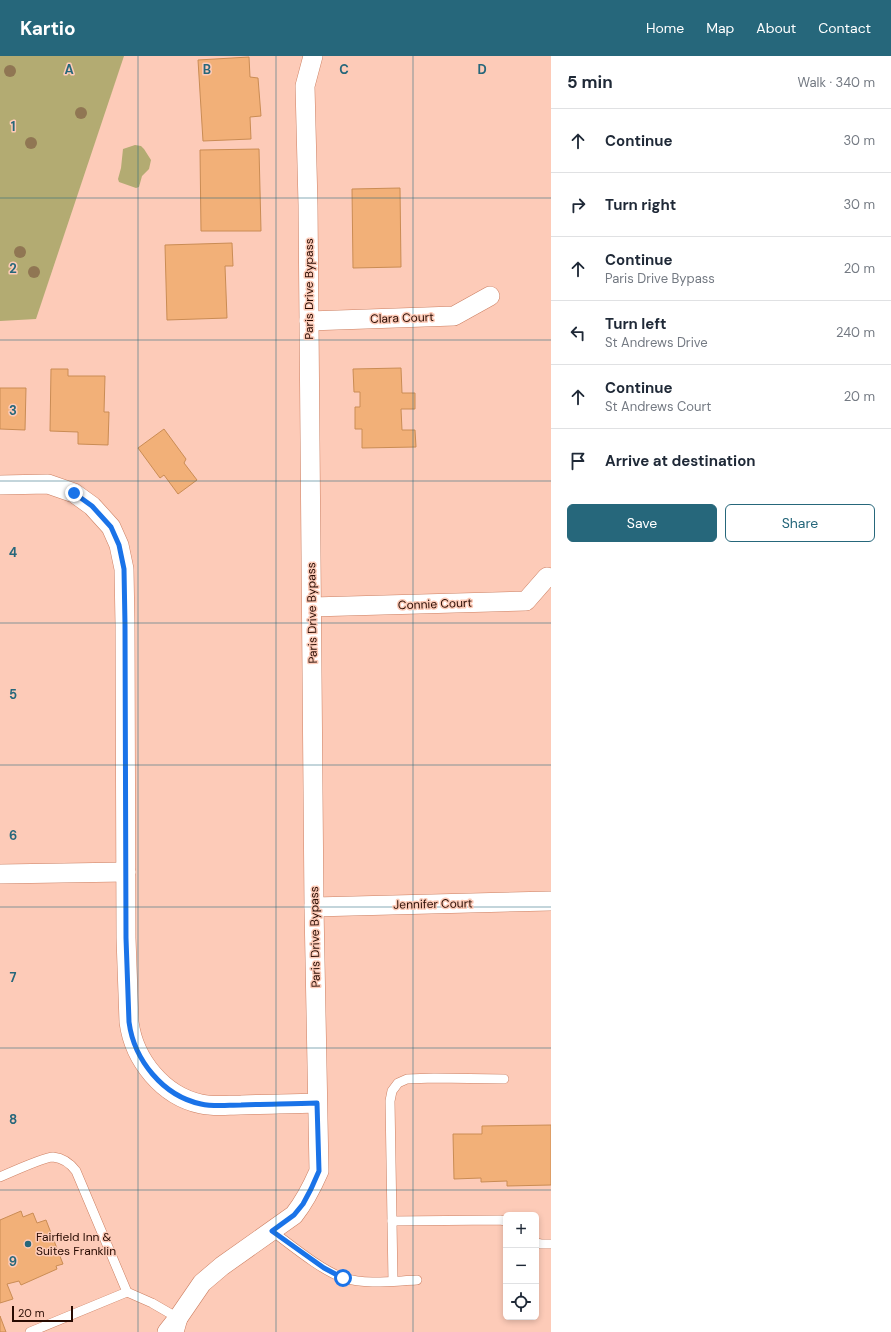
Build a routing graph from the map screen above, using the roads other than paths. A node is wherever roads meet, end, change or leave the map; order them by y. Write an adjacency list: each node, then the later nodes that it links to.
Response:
1 (313, 56): 3 (street, Paris Drive Bypass)
2 (490, 296): 3 (street, Clara Court)
3 (310, 322): 6 (street, Paris Drive Bypass)
4 (0, 485): 7 (street)
5 (547, 577): 6 (street, Connie Court)
6 (312, 607): 10 (street, Paris Drive Bypass)
7 (126, 872): 8 (street); 12 (street)
8 (0, 874)
9 (551, 901): 10 (street, Jennifer Court)
10 (314, 907): 12 (street, Paris Drive Bypass)
11 (504, 1079): 14 (lane)
12 (317, 1103): 16 (street, Paris Drive Bypass)
13 (0, 1177): 21 (lane)
14 (392, 1221): 15 (lane); 20 (lane)
15 (503, 1221)
16 (272, 1231): 20 (lane); 22 (street)
17 (539, 1244): 18 (lane)
18 (551, 1244)
19 (417, 1280): 20 (lane)
20 (393, 1281)
21 (127, 1292): 22 (lane); 23 (lane)
22 (173, 1327)
23 (30, 1332)

